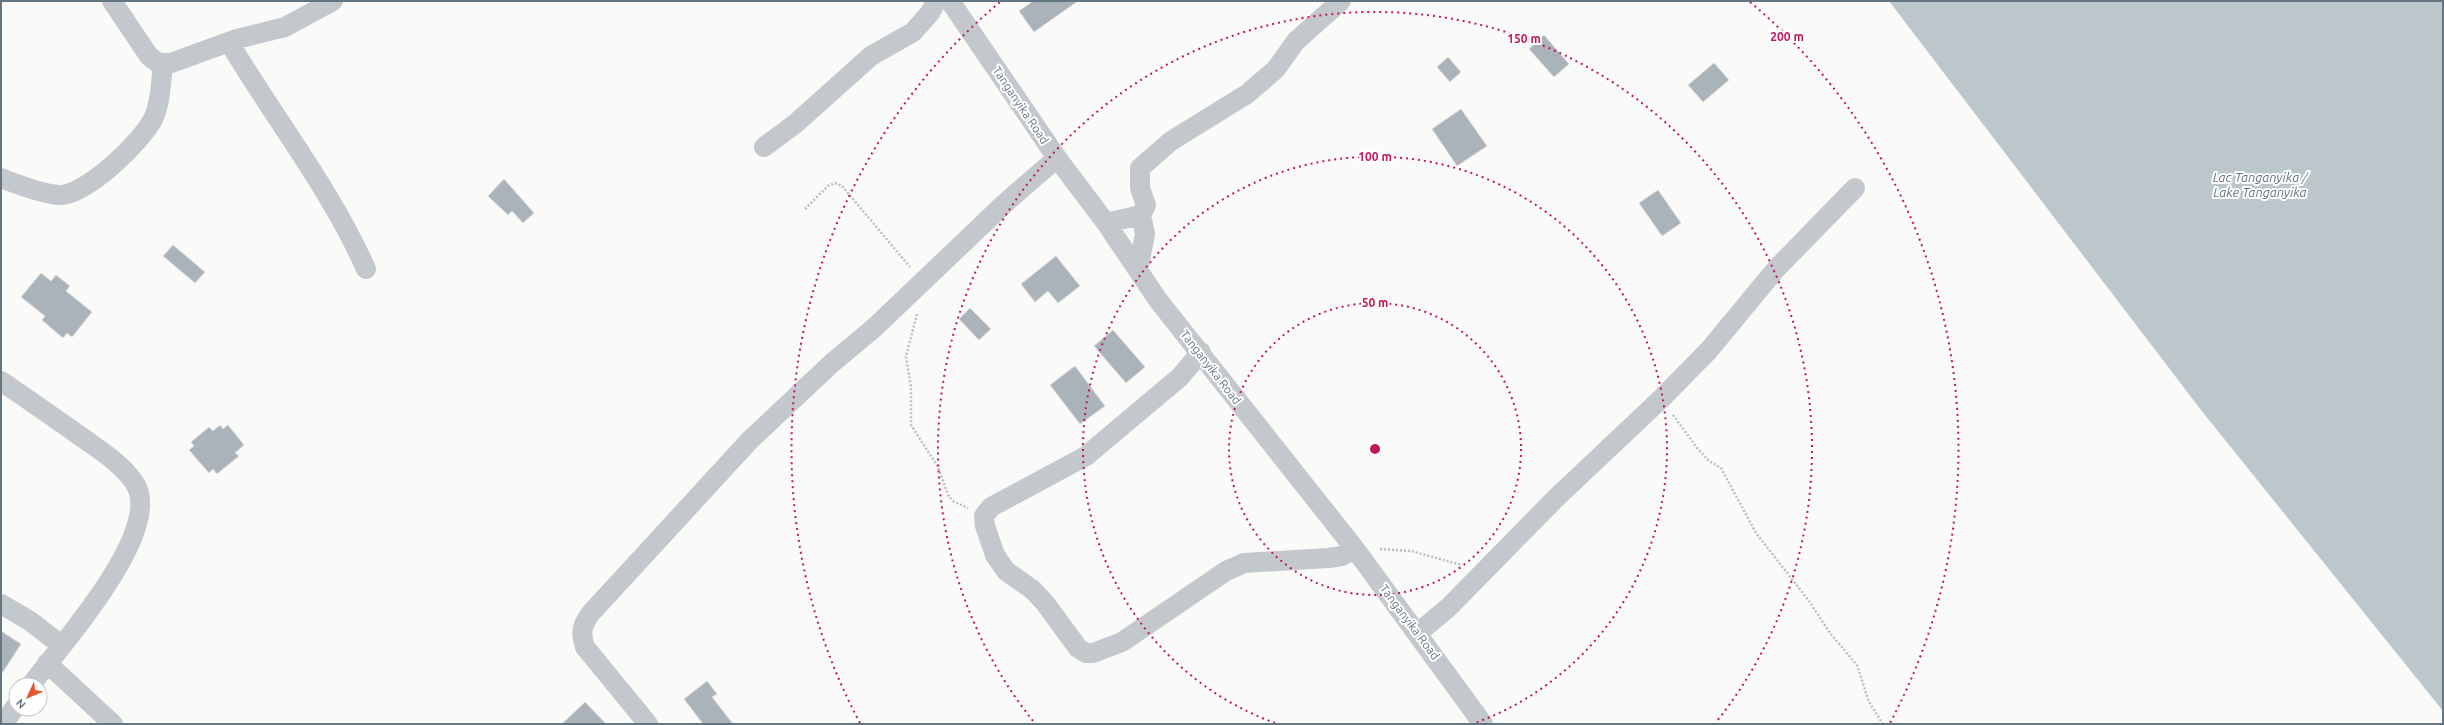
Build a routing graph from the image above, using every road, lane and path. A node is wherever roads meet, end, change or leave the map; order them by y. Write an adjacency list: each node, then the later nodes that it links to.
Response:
1 (112, 1): 7 (street)
2 (334, 1): 6 (street)
3 (936, 1): 8 (street)
4 (950, 1): 9 (street, Tanganyika Road)
5 (1341, 1): 13 (street)
6 (229, 42): 7 (street); 15 (street)
7 (163, 63): 10 (street)
8 (764, 147)
9 (1057, 158): 14 (street, Tanganyika Road); 17 (street)
10 (1, 178)
11 (1855, 188): 21 (street)
12 (805, 209): 17 (path)
13 (1141, 214): 14 (street); 16 (street)
14 (1106, 222): 16 (street, Tanganyika Road)
15 (366, 269)
16 (1138, 270): 19 (street, Tanganyika Road)
17 (923, 280): 31 (street)
18 (918, 312): 22 (path)
19 (1201, 352): 22 (street); 23 (street, Tanganyika Road)
20 (1, 381): 27 (street)
21 (1663, 397): 24 (street); 33 (path)
22 (984, 516): 23 (street)
23 (1355, 549): 24 (path); 26 (street, Tanganyika Road)
24 (1484, 570): 26 (street)
25 (1, 604): 27 (street)
26 (1418, 633): 32 (street, Tanganyika Road)
27 (61, 645): 28 (street)
28 (47, 663): 29 (street); 30 (street)
29 (37, 677)
30 (113, 724)
31 (648, 724)
32 (1484, 724)
33 (1883, 724)

